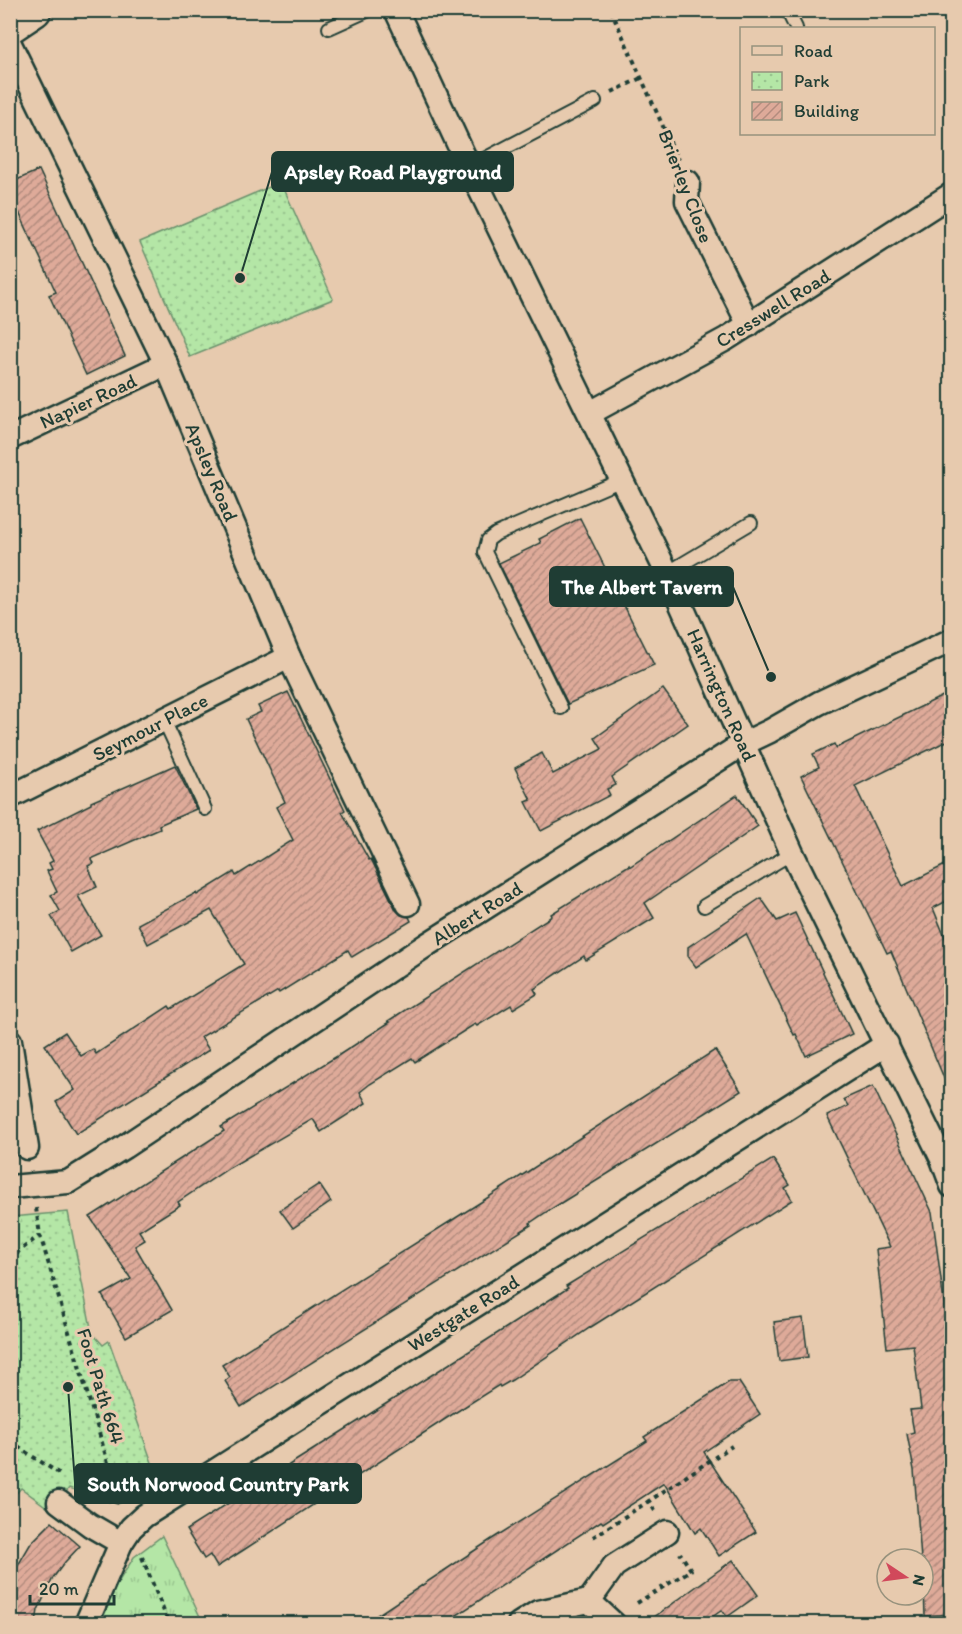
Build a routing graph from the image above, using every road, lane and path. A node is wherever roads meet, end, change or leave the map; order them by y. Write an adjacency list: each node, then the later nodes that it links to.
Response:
1 (34, 10): 6 (main road)
2 (369, 10): 8 (lane)
3 (396, 10): 12 (street, Harrington Road)
4 (611, 10): 10 (path, Brierley Close)
5 (787, 10): 7 (lane)
6 (10, 26)
7 (796, 27)
8 (329, 28)
9 (10, 44): 16 (street, Apsley Road)
10 (641, 78): 11 (path); 13 (path, Brierley Close)
11 (595, 101): 12 (lane)
12 (469, 167): 17 (street, Harrington Road)
13 (688, 182): 15 (street, Brierley Close)
14 (951, 194): 15 (street, Cresswell Road)
15 (748, 325): 17 (street, Cresswell Road)
16 (166, 364): 18 (street, Napier Road); 23 (street, Apsley Road)
17 (590, 413): 19 (street, Harrington Road)
18 (10, 438)
19 (622, 480): 21 (street, Harrington Road); 24 (lane)
20 (752, 523): 21 (lane)
21 (667, 573): 26 (street, Harrington Road)
22 (951, 640): 26 (street, Albert Road)
23 (290, 657): 25 (street, Seymour Place); 30 (street, Apsley Road)
24 (561, 708)
25 (164, 720): 27 (street, Seymour Place); 28 (lane)
26 (743, 744): 29 (street, Harrington Road); 35 (street, Albert Road)
27 (10, 797)
28 (205, 809)
29 (792, 853): 31 (lane); 33 (street, Harrington Road)
30 (408, 904)
31 (704, 906)
32 (10, 1041): 34 (street)
33 (887, 1044): 36 (street, Harrington Road); 43 (street, Westgate Road)
34 (27, 1148)
35 (33, 1185): 37 (street, Albert Road); 38 (path, Foot Path 664)
36 (951, 1186)
37 (10, 1187)
38 (40, 1235): 39 (path); 43 (path, Foot Path 664)
39 (10, 1271)
40 (649, 1501): 44 (path)
41 (59, 1502): 43 (street)
42 (667, 1532): 45 (street)
43 (126, 1536): 46 (street, Westgate Road); 47 (path, Foot Path 664)
44 (593, 1538)
45 (589, 1601): 48 (street); 49 (street)
46 (86, 1623)
47 (169, 1623)
48 (519, 1623)
49 (614, 1623)

